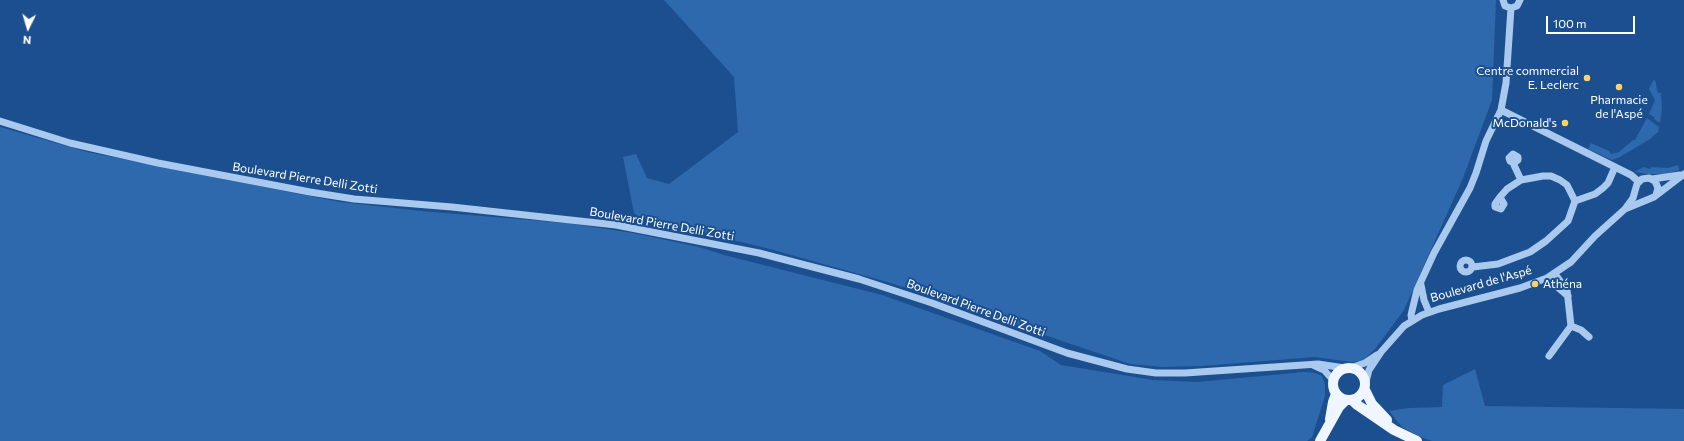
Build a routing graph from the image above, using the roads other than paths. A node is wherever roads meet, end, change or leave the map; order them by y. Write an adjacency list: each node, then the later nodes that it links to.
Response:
1 (1503, 0): 3 (street)
2 (1520, 0): 3 (street)
3 (1510, 8): 4 (street)
4 (1501, 110): 7 (street); 21 (street)
5 (0, 121): 29 (street, Boulevard Pierre Delli Zotti)
6 (1514, 163): 10 (street)
7 (1615, 167): 11 (street); 16 (street)
8 (1682, 175): 9 (street); 13 (street)
9 (1652, 179): 11 (street); 13 (street)
10 (1520, 180): 14 (street); 16 (street)
11 (1639, 182): 12 (street)
12 (1636, 189): 15 (street); 17 (street, Boulevard de l'Aspé)
13 (1656, 195): 15 (street)
14 (1500, 197)
15 (1647, 200): 17 (street, Boulevard de l'Aspé)
16 (1575, 201): 18 (street)
17 (1625, 209): 19 (street, Boulevard de l'Aspé)
18 (1473, 267)
19 (1555, 274): 20 (street, Boulevard de l'Aspé); 22 (street)
20 (1547, 278): 22 (street); 23 (street, Boulevard de l'Aspé)
21 (1421, 285): 23 (street); 24 (street)
22 (1568, 297): 25 (street)
23 (1429, 312): 24 (street, Boulevard de l'Aspé)
24 (1412, 321): 27 (street, Boulevard de l'Aspé)
25 (1571, 326): 26 (street); 28 (street)
26 (1589, 338)
27 (1381, 352): 30 (street, Boulevard de l'Aspé); 32 (street, Boulevard de l'Aspé)
28 (1549, 356)
29 (1311, 365): 30 (street, Boulevard Pierre Delli Zotti); 31 (street)
30 (1348, 368): 31 (main road); 32 (main road)
31 (1333, 380): 33 (main road)
32 (1365, 386): 34 (main road); 36 (main road)
33 (1336, 394): 34 (main road); 35 (main road)
34 (1349, 400): 35 (main road); 36 (main road)
35 (1329, 425): 37 (main road)
36 (1406, 436): 38 (main road)
37 (1320, 441)
38 (1417, 441)

